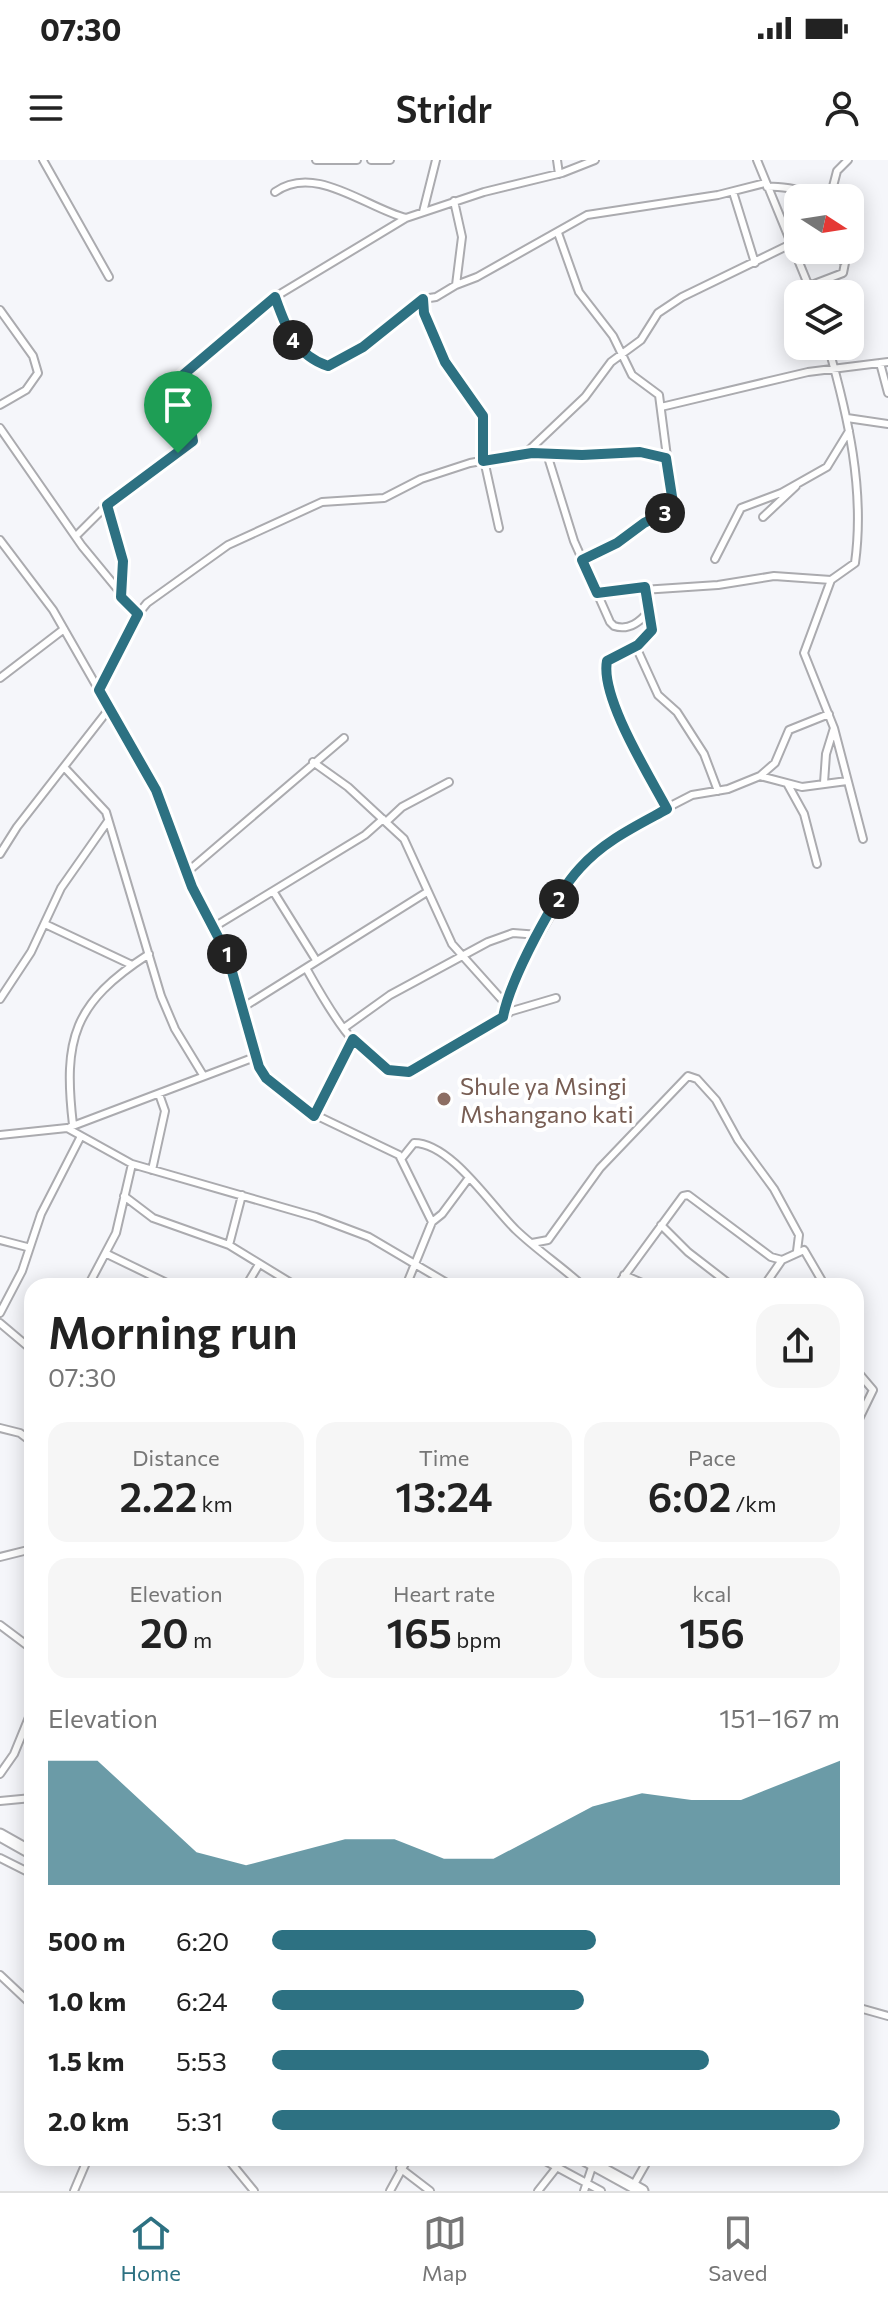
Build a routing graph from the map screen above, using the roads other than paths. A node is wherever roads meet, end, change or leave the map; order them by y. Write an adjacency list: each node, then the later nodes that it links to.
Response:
1 (43, 160): 26 (street)
2 (316, 160): 3 (street)
3 (357, 160)
4 (371, 160): 5 (street)
5 (390, 160)
6 (436, 160): 19 (street)
7 (557, 160): 12 (street)
8 (595, 160): 12 (street)
9 (757, 160): 14 (street)
10 (856, 160): 11 (street)
11 (847, 161): 13 (street)
12 (559, 174): 18 (street)
13 (834, 184)
14 (766, 185): 15 (street); 17 (street); 21 (street)
15 (784, 187)
16 (275, 192): 20 (street)
17 (733, 192): 22 (street); 24 (street)
18 (454, 201): 19 (street); 28 (street)
19 (423, 212): 20 (street)
20 (406, 218): 29 (street)
21 (784, 224)
22 (558, 233): 28 (street); 32 (street)
23 (784, 247): 24 (street)
24 (755, 263): 32 (street)
25 (845, 264): 27 (street)
26 (109, 277)
27 (825, 280)
28 (456, 285): 30 (street)
29 (275, 297): 30 (street); 48 (street)
30 (423, 299): 46 (street)
31 (0, 310): 37 (street)
32 (622, 354): 38 (street); 43 (street)
33 (832, 360): 35 (street)
34 (884, 363): 35 (street); 36 (street)
35 (834, 370): 38 (street); 39 (street)
36 (888, 393)
37 (0, 405)
38 (661, 407): 45 (street)
39 (847, 418): 40 (street); 42 (street)
40 (888, 424)
41 (0, 428): 51 (street)
42 (850, 428): 47 (street); 55 (street)
43 (526, 453): 44 (street); 46 (street)
44 (547, 454): 45 (street); 54 (street)
45 (666, 458): 54 (street)
46 (483, 461): 50 (street); 60 (street)
47 (800, 480): 49 (street); 53 (street)
48 (107, 505): 51 (street); 58 (street)
49 (763, 517)
50 (499, 528)
51 (76, 536): 58 (street)
52 (0, 540): 61 (street)
53 (715, 559)
54 (582, 560): 57 (street)
55 (831, 580): 56 (street); 66 (street)
56 (645, 587): 57 (street); 59 (street)
57 (597, 593): 59 (street)
58 (121, 597): 60 (street)
59 (649, 611): 62 (street)
60 (138, 614): 64 (street)
61 (64, 629): 63 (street); 64 (street)
62 (638, 645): 76 (street); 77 (street)
63 (1, 676)
64 (99, 690): 65 (street)
65 (109, 709): 70 (street); 83 (street)
66 (829, 714): 67 (street); 71 (street)
67 (834, 728): 72 (street); 74 (street)
68 (344, 738): 69 (street)
69 (313, 762): 79 (street); 83 (street)
70 (64, 767): 78 (street); 81 (street)
71 (760, 776): 75 (street); 76 (street)
72 (847, 781): 74 (street); 80 (street)
73 (449, 782): 79 (street)
74 (824, 783): 75 (street)
75 (788, 785): 82 (street)
76 (718, 791): 77 (street)
77 (667, 809): 88 (street)
78 (108, 821): 86 (street); 89 (street)
79 (385, 821): 84 (street); 85 (street)
80 (863, 839)
81 (0, 854)
82 (817, 864)
83 (186, 873): 87 (street)
84 (273, 891): 87 (street); 91 (street)
85 (427, 892): 90 (street); 91 (street)
86 (45, 924): 92 (street); 95 (street)
87 (214, 927): 97 (street)
88 (539, 935): 90 (street); 96 (street)
89 (149, 954): 92 (street); 103 (street)
90 (462, 957): 96 (street); 100 (street)
91 (316, 960): 93 (street)
92 (132, 965): 106 (street)
93 (306, 968): 97 (street); 100 (street)
94 (556, 998): 98 (street)
95 (0, 999)
96 (505, 1004): 98 (street); 99 (street)
97 (242, 1008): 102 (street)
98 (512, 1011): 99 (street)
99 (503, 1017): 101 (street)
100 (344, 1028): 101 (street)
101 (353, 1039): 105 (street)
102 (255, 1057): 103 (street); 105 (street)
103 (203, 1075): 104 (street)
104 (159, 1094): 106 (street); 111 (street)
105 (314, 1116): 109 (street)
106 (70, 1127): 107 (street); 108 (street)
107 (81, 1136): 110 (street); 120 (street)
108 (1, 1137)
109 (402, 1158): 112 (street); 115 (street)
110 (132, 1164): 111 (street); 114 (street)
111 (152, 1170): 113 (street)
112 (468, 1179): 115 (street); 118 (street)
113 (242, 1195): 119 (street); 124 (street)
114 (124, 1196): 119 (street); 122 (street)
115 (432, 1222): 124 (street)
116 (661, 1225): 123 (street); 126 (street); 136 (street)
117 (0, 1240): 120 (street)
118 (532, 1243): 121 (street); 133 (street)
119 (229, 1245): 125 (street)
120 (27, 1247): 139 (street)
121 (797, 1251): 123 (street); 138 (street)
122 (107, 1254): 127 (street); 128 (street)
123 (782, 1260): 137 (street)
124 (415, 1261): 131 (street); 132 (street)
125 (258, 1266): 129 (street); 130 (street)
126 (624, 1275): 134 (street); 135 (street)
127 (93, 1278)
128 (156, 1278)
129 (251, 1278)
130 (281, 1278)
131 (409, 1278)
132 (440, 1278)
133 (574, 1278)
134 (622, 1278)
135 (631, 1278)
136 (722, 1278)
137 (770, 1278)
138 (821, 1278)
139 (0, 1313)
140 (0, 1323): 141 (street)
141 (24, 1343)
142 (864, 1379): 143 (street)
143 (864, 1409)
144 (0, 1428): 145 (street)
145 (24, 1438)
146 (24, 1551): 147 (street)
147 (0, 1557)
148 (0, 1625): 149 (street)
149 (24, 1643)
150 (24, 1730): 151 (street)
151 (0, 1774)
152 (24, 1799): 153 (street)
153 (0, 1801)
154 (0, 1835): 155 (highway)
155 (24, 1848)
156 (0, 1858): 157 (street)
157 (24, 1870)
158 (0, 1975): 159 (street)
159 (24, 1998)
160 (864, 2009): 161 (street)
161 (888, 2016)
162 (85, 2166): 171 (street)
163 (234, 2166): 172 (street)
164 (586, 2166): 169 (street)
165 (597, 2166): 170 (highway)
166 (646, 2166): 170 (street)
167 (557, 2167): 169 (street); 175 (street)
168 (400, 2168): 173 (street); 174 (street)
169 (585, 2187): 176 (street)
170 (637, 2188)
171 (74, 2191)
172 (254, 2191)
173 (390, 2191)
174 (430, 2191)
175 (538, 2191)
176 (601, 2191)

